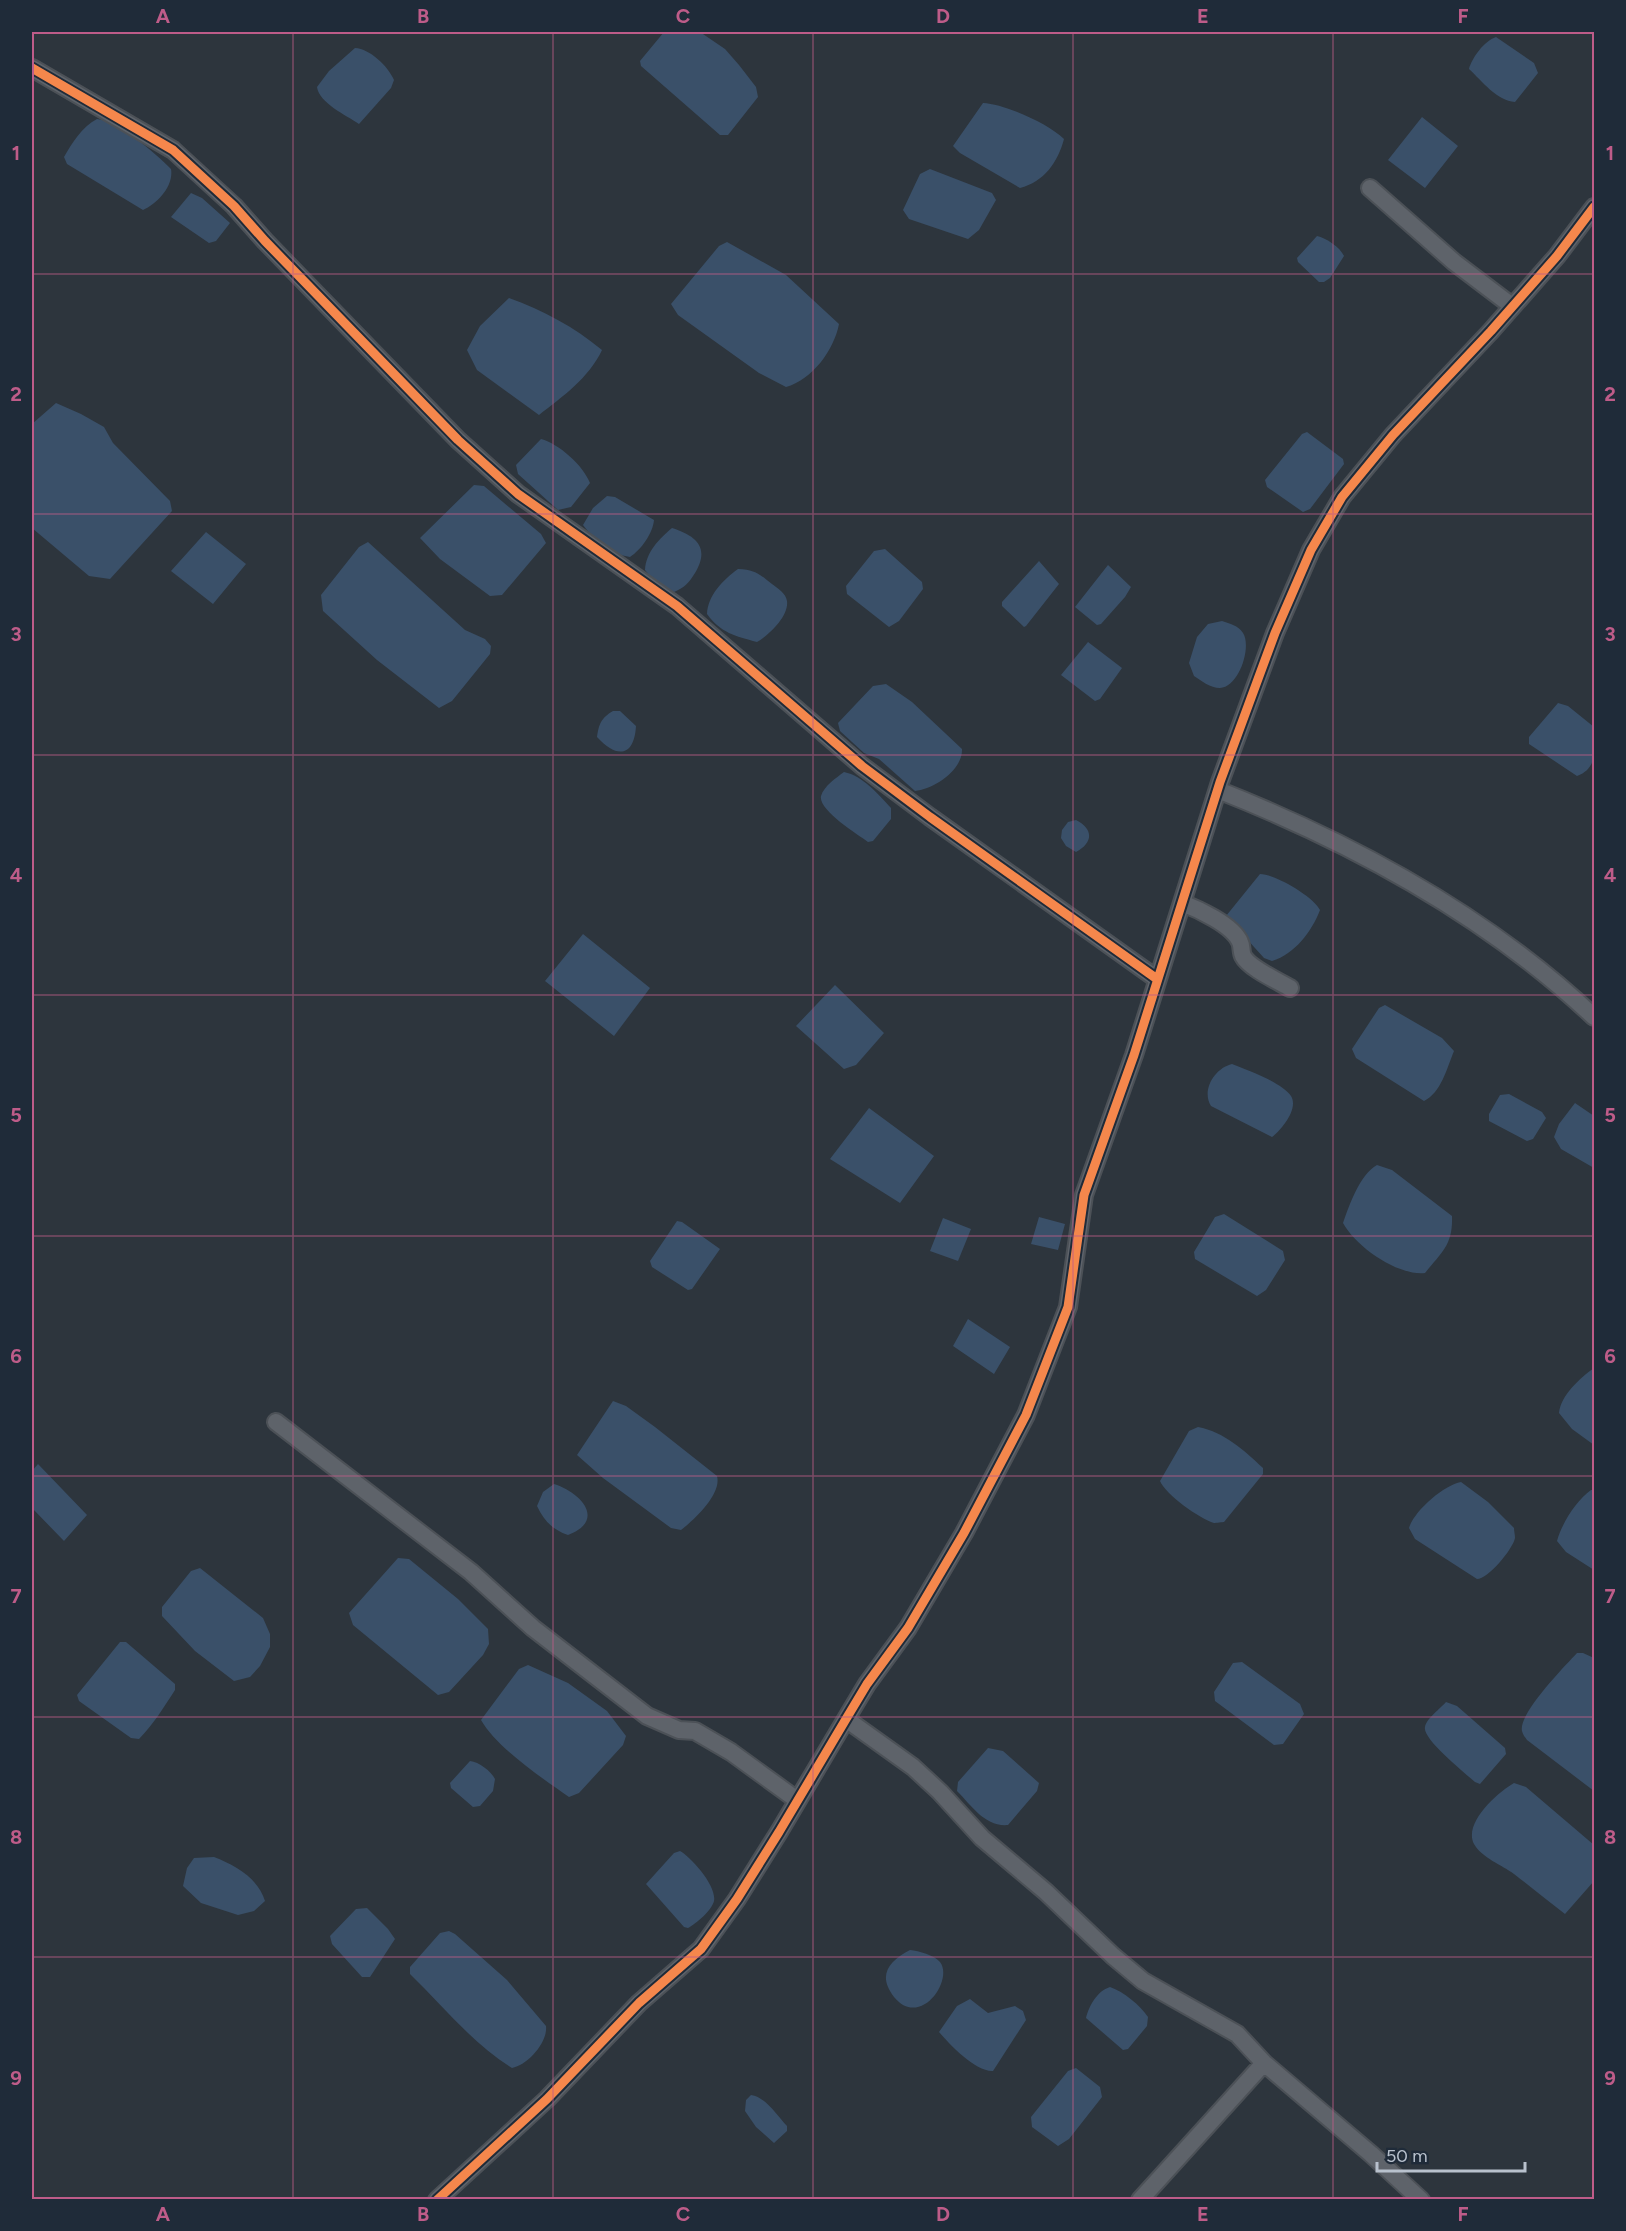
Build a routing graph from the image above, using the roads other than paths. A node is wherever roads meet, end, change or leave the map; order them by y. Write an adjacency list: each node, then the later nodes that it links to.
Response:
1 (32, 68): 7 (street)
2 (1370, 188): 4 (street)
3 (1594, 207): 4 (street)
4 (1512, 306): 5 (street)
5 (1218, 790): 6 (street); 9 (street)
6 (1182, 903): 7 (street); 8 (street)
7 (1157, 979): 11 (street)
8 (1290, 988)
9 (1594, 1017)
10 (276, 1422): 12 (street)
11 (846, 1719): 12 (street); 13 (street)
12 (797, 1800): 14 (street)
13 (1264, 2063): 15 (street); 16 (street)
14 (437, 2199)
15 (1140, 2199)
16 (1421, 2199)

